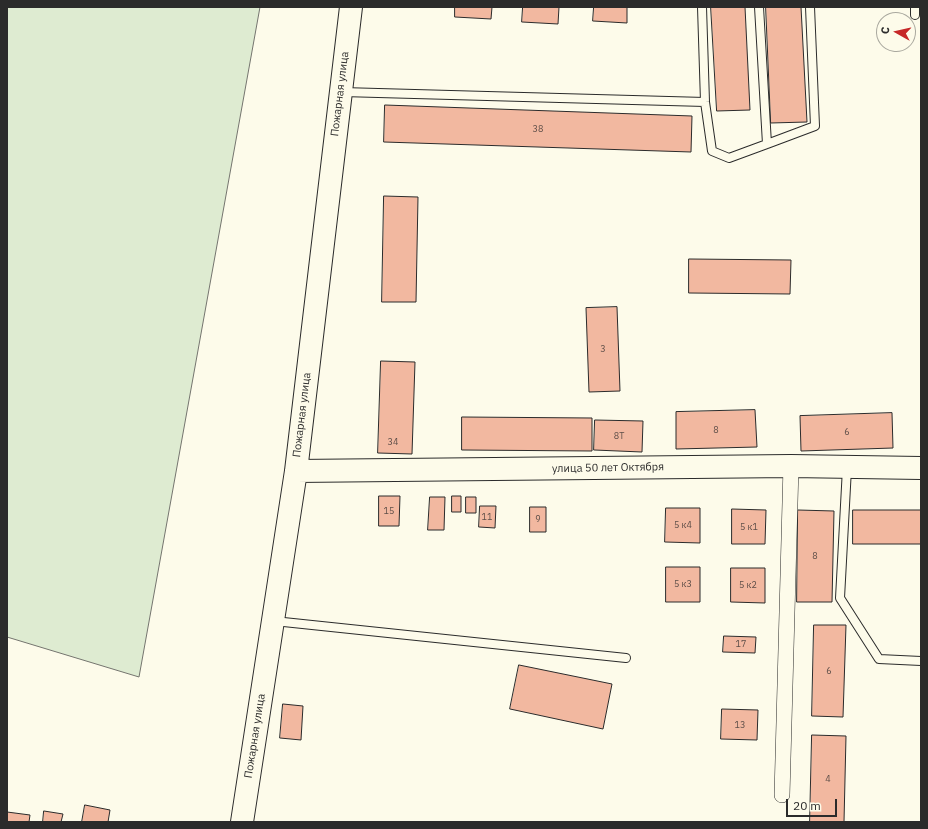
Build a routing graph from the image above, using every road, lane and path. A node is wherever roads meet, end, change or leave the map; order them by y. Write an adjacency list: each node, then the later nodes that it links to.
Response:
1 (351, 7): 5 (street, Пожарная улица)
2 (702, 7): 6 (lane)
3 (759, 7): 7 (lane)
4 (810, 7): 7 (lane)
5 (340, 92): 6 (lane); 11 (street, Пожарная улица)
6 (706, 102): 7 (lane)
7 (767, 144)
8 (791, 466): 9 (street, улица 50 лет Октября); 11 (street, улица 50 лет Октября); 15 (street)
9 (847, 466): 10 (street, улица 50 лет Октября); 14 (lane)
10 (921, 468)
11 (296, 471): 12 (street, Пожарная улица)
12 (273, 621): 13 (lane); 16 (street, Пожарная улица)
13 (626, 658)
14 (921, 661)
15 (782, 795)
16 (242, 822)

